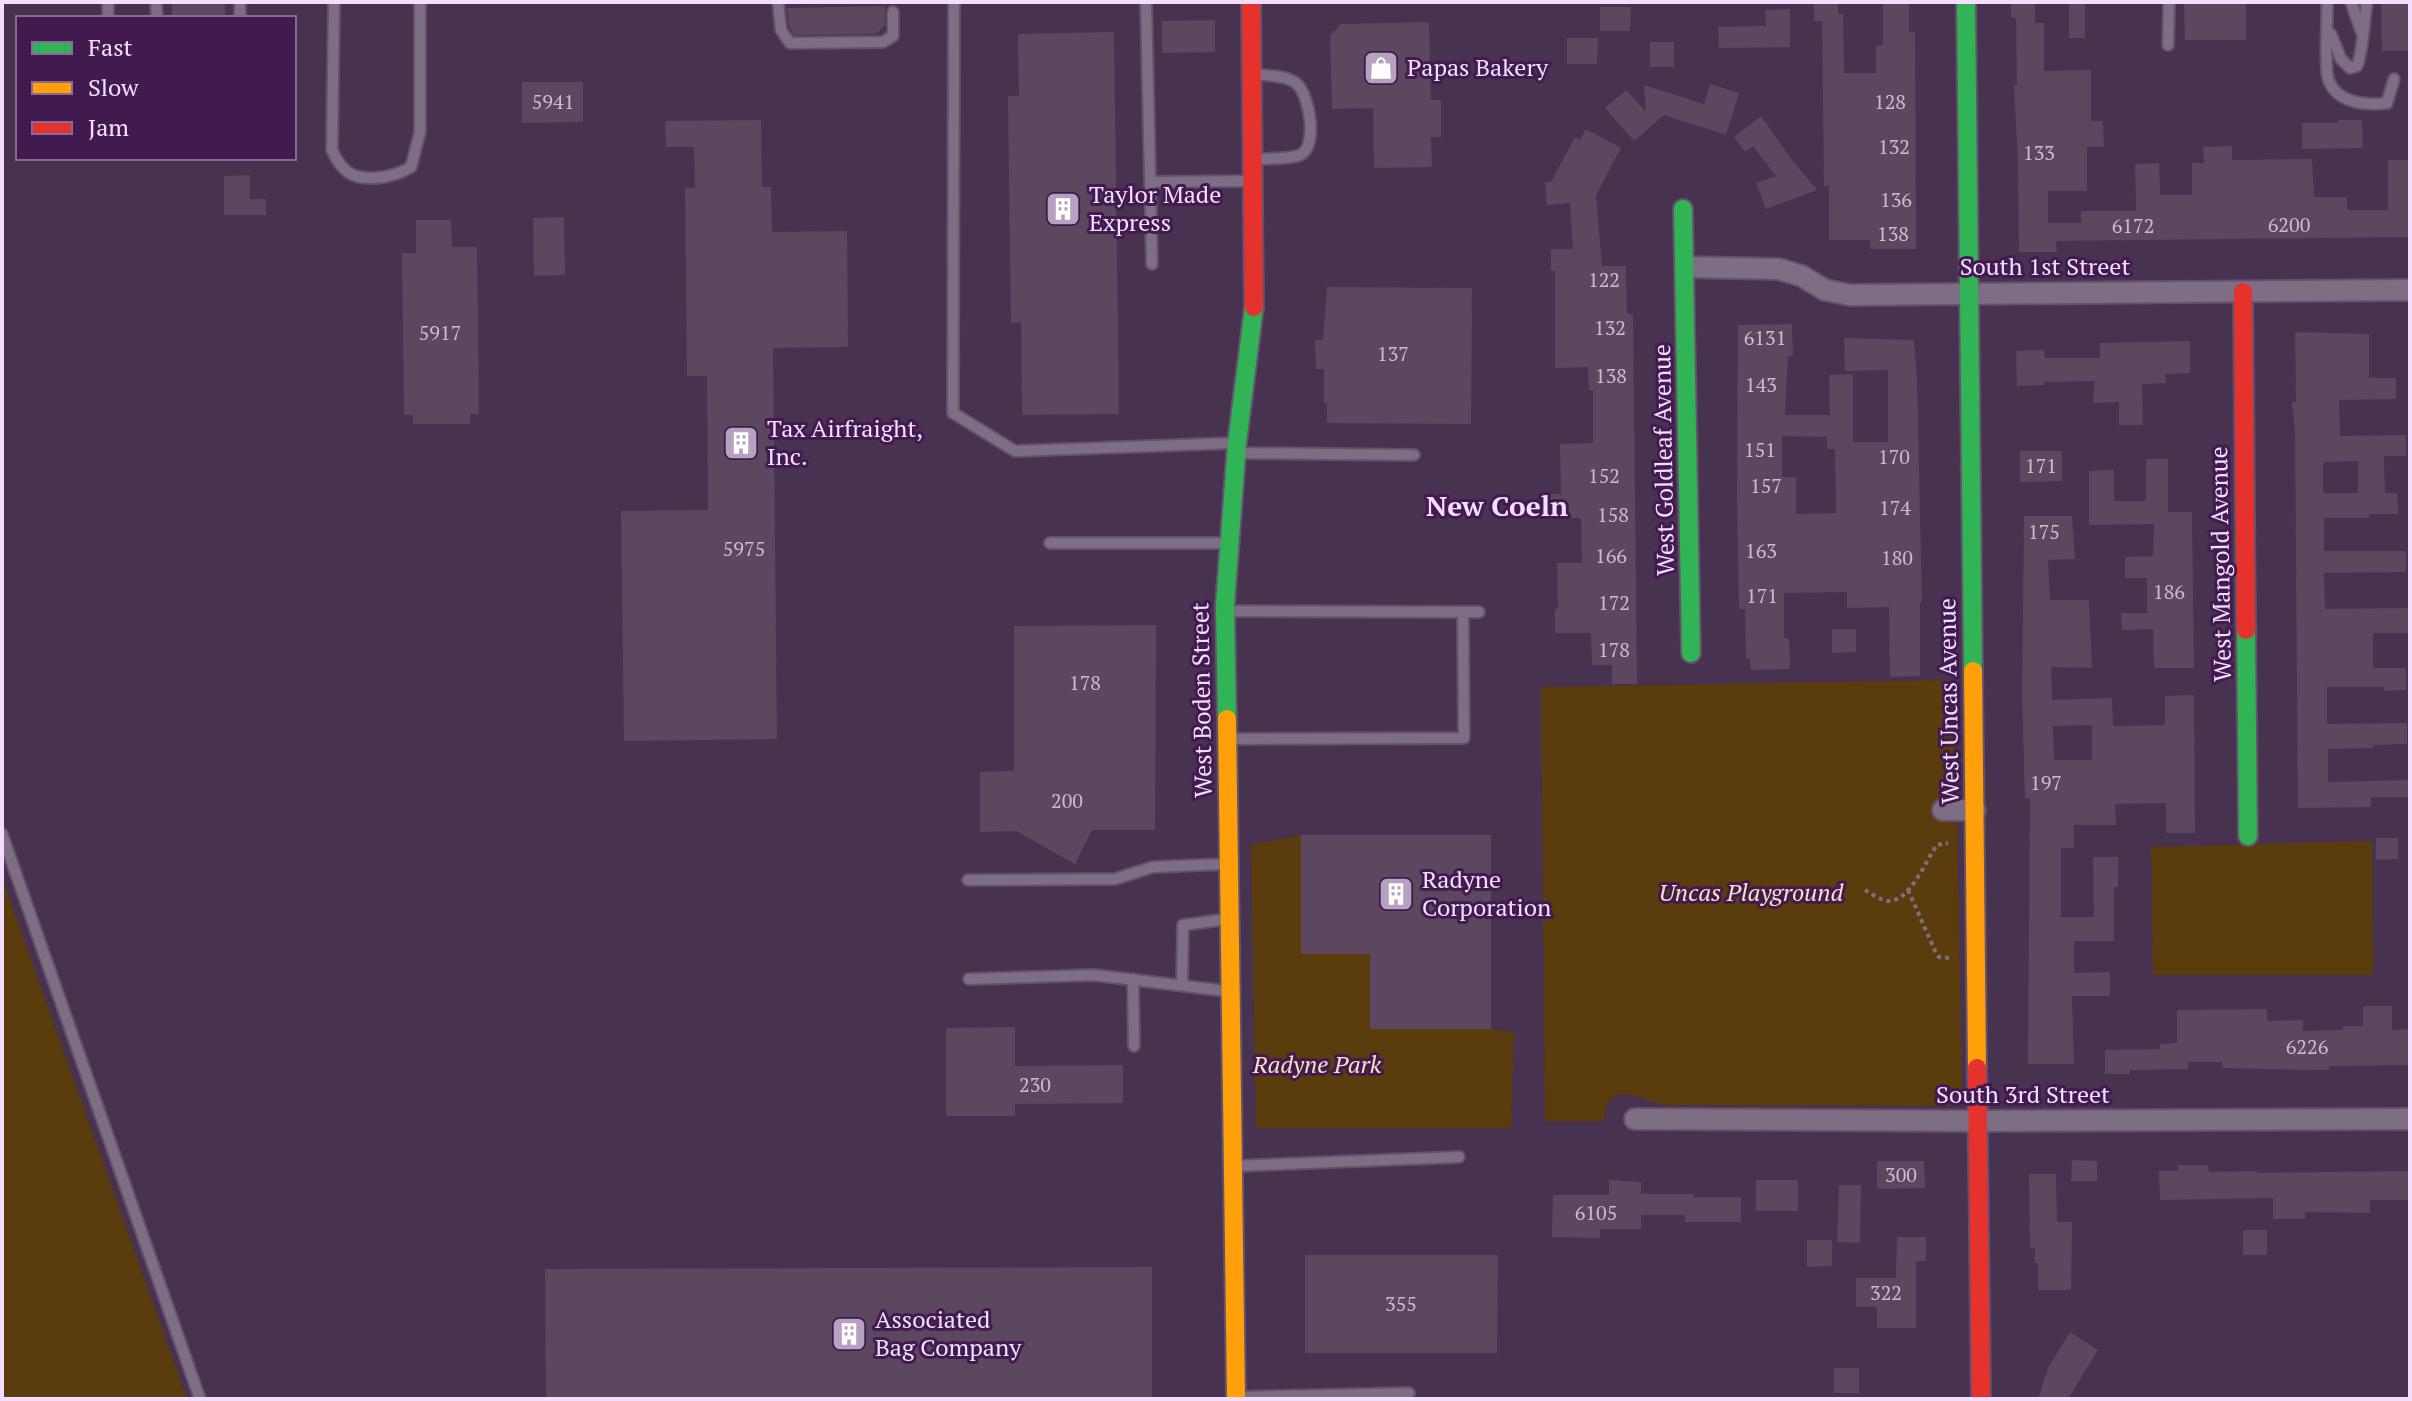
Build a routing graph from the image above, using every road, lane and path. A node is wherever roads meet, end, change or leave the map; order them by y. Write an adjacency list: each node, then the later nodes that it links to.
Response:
1 (334, 2): 2 (lane)
2 (420, 2)
3 (778, 2): 12 (lane)
4 (954, 2): 27 (lane)
5 (1146, 2): 20 (lane)
6 (1251, 2): 16 (street, West Boden Street)
7 (1966, 2): 26 (street, West Uncas Avenue)
8 (2169, 2): 15 (lane)
9 (2327, 2): 13 (lane)
10 (2351, 2): 14 (lane)
11 (2367, 2): 14 (lane)
12 (893, 12)
13 (2327, 16): 14 (lane); 17 (lane)
14 (2361, 33)
15 (2168, 45)
16 (1252, 74): 18 (street, West Boden Street); 18 (lane)
17 (2394, 79)
18 (1253, 160): 19 (street, West Boden Street)
19 (1253, 181): 20 (lane); 27 (street, West Boden Street)
20 (1150, 182): 22 (lane)
21 (1683, 209): 23 (street, West Goldleaf Avenue)
22 (1152, 264)
23 (1685, 267): 26 (street, South 1st Street); 34 (street, West Goldleaf Avenue)
24 (2410, 290): 25 (street, South 1st Street)
25 (2243, 292): 26 (street, South 1st Street); 39 (street, West Mangold Avenue)
26 (1969, 293): 37 (street, West Uncas Avenue)
27 (1237, 448): 28 (lane); 30 (street, West Boden Street)
28 (1414, 455)
29 (1050, 543): 30 (lane)
30 (1229, 543): 31 (street, West Boden Street)
31 (1225, 611): 32 (lane); 35 (street, West Boden Street)
32 (1463, 612): 33 (lane); 35 (lane)
33 (1479, 612)
34 (1691, 653)
35 (1226, 739): 41 (street, West Boden Street)
36 (1943, 810): 37 (street)
37 (1975, 810): 54 (street, West Uncas Avenue)
38 (2, 834): 59 (lane)
39 (2248, 836)
40 (1948, 843): 44 (path)
41 (1228, 864): 42 (lane); 45 (street, West Boden Street)
42 (968, 880)
43 (1865, 890): 44 (path)
44 (1908, 890): 46 (path)
45 (1228, 919): 49 (lane); 50 (street, West Boden Street)
46 (1949, 958)
47 (969, 979): 48 (lane)
48 (1133, 979): 49 (lane); 51 (lane)
49 (1182, 985): 50 (lane)
50 (1228, 991): 56 (street, West Boden Street)
51 (1134, 1046)
52 (1635, 1119): 54 (street, South 3rd Street)
53 (2410, 1119): 54 (street, South 3rd Street)
54 (1978, 1121): 60 (street, West Uncas Avenue)
55 (1459, 1157): 56 (lane)
56 (1232, 1166): 58 (street, West Boden Street)
57 (1409, 1393): 58 (lane)
58 (1236, 1398)
59 (200, 1399)
60 (1981, 1399)

